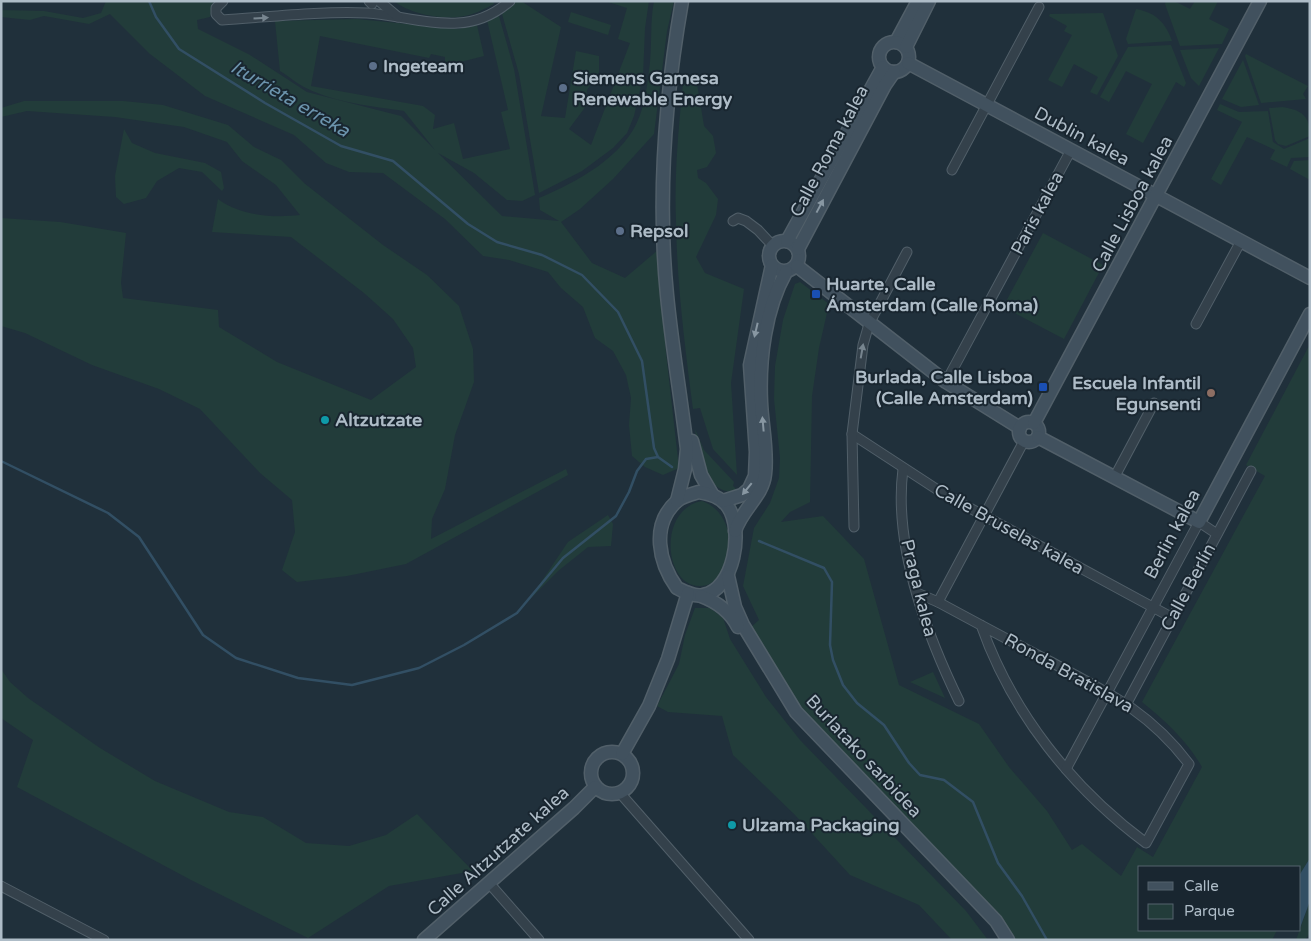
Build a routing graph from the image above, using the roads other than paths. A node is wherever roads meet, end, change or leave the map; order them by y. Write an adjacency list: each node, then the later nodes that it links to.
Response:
1 (223, 1): 10 (street, one-way to 10)
2 (510, 1): 11 (street)
3 (682, 1): 42 (street)
4 (687, 1): 41 (street)
5 (918, 1): 12 (street)
6 (930, 1): 12 (street)
7 (1260, 1): 18 (street, Calle Lisboa kalea)
8 (374, 2): 10 (street); 11 (street)
9 (1039, 7): 15 (street)
10 (369, 14): 11 (street)
11 (398, 17)
12 (901, 45): 13 (street); 14 (street)
13 (908, 63): 14 (street); 15 (street, Dublin kalea)
14 (889, 69): 20 (street, Calle Roma kalea); 23 (street, Calle Roma kalea, one-way to 14)
15 (986, 105): 16 (street, Dublin kalea); 17 (street)
16 (1071, 150): 18 (street, Dublin kalea); 31 (street, Paris kalea)
17 (952, 170)
18 (1156, 196): 21 (street, Dublin kalea); 33 (street, Calle Lisboa kalea)
19 (733, 221): 22 (street)
20 (787, 241): 22 (street); 23 (street)
21 (1241, 241): 27 (street, Dublin kalea); 30 (street)
22 (773, 246): 25 (street)
23 (798, 249): 26 (street)
24 (907, 252): 29 (street)
25 (772, 265): 26 (street); 41 (street, one-way to 41)
26 (792, 269): 29 (street); 46 (street, one-way to 26)
27 (1310, 278)
28 (1310, 314): 44 (street, Berlin kalea)
29 (869, 324): 31 (street); 35 (street, one-way to 29)
30 (1196, 324)
31 (946, 382): 34 (street)
32 (1154, 403): 40 (street)
33 (1034, 423): 34 (street); 36 (street)
34 (1020, 428): 37 (street)
35 (852, 434): 38 (street, Calle Bruselas kalea); 45 (street)
36 (1038, 437): 37 (street); 40 (street)
37 (1024, 441): 43 (street)
38 (903, 469): 43 (street, Calle Bruselas kalea); 49 (street, Praga kalea)
39 (1251, 472): 47 (street, Calle Berlín)
40 (1114, 478): 44 (street)
41 (717, 497): 42 (street); 46 (street)
42 (677, 502): 50 (street)
43 (984, 516): 51 (street); 52 (street, Calle Bruselas kalea)
44 (1198, 522): 47 (street); 52 (street, Berlin kalea)
45 (854, 527)
46 (735, 534): 48 (street)
47 (1217, 534): 53 (street, Calle Berlín)
48 (728, 576): 50 (street); 69 (street, Burlatako sarbidea)
49 (918, 593): 51 (street, Ronda Bratislava); 56 (street, Praga kalea)
50 (694, 594): 58 (street); 68 (street, Burlatako sarbidea)
51 (938, 602): 54 (street, Ronda Bratislava)
52 (1153, 607): 53 (street, Calle Bruselas kalea); 55 (street, Berlin kalea)
53 (1172, 617): 57 (street, Calle Berlín)
54 (980, 625): 55 (street, Ronda Bratislava); 59 (street, Ronda Bratislava)
55 (1108, 692): 57 (street, Ronda Bratislava); 59 (street, Berlin kalea)
56 (959, 701)
57 (1127, 703): 59 (street, Ronda Bratislava)
58 (622, 754): 60 (street); 61 (street)
59 (1066, 770)
60 (595, 786): 61 (street); 62 (street, Calle Altzutzate kalea)
61 (620, 793): 67 (street)
62 (489, 883): 65 (street, Calle Altzutzate kalea); 66 (street)
63 (1, 886): 64 (street)
64 (104, 940)
65 (424, 940)
66 (539, 940)
67 (749, 940)
68 (1000, 940)
69 (1008, 940)

